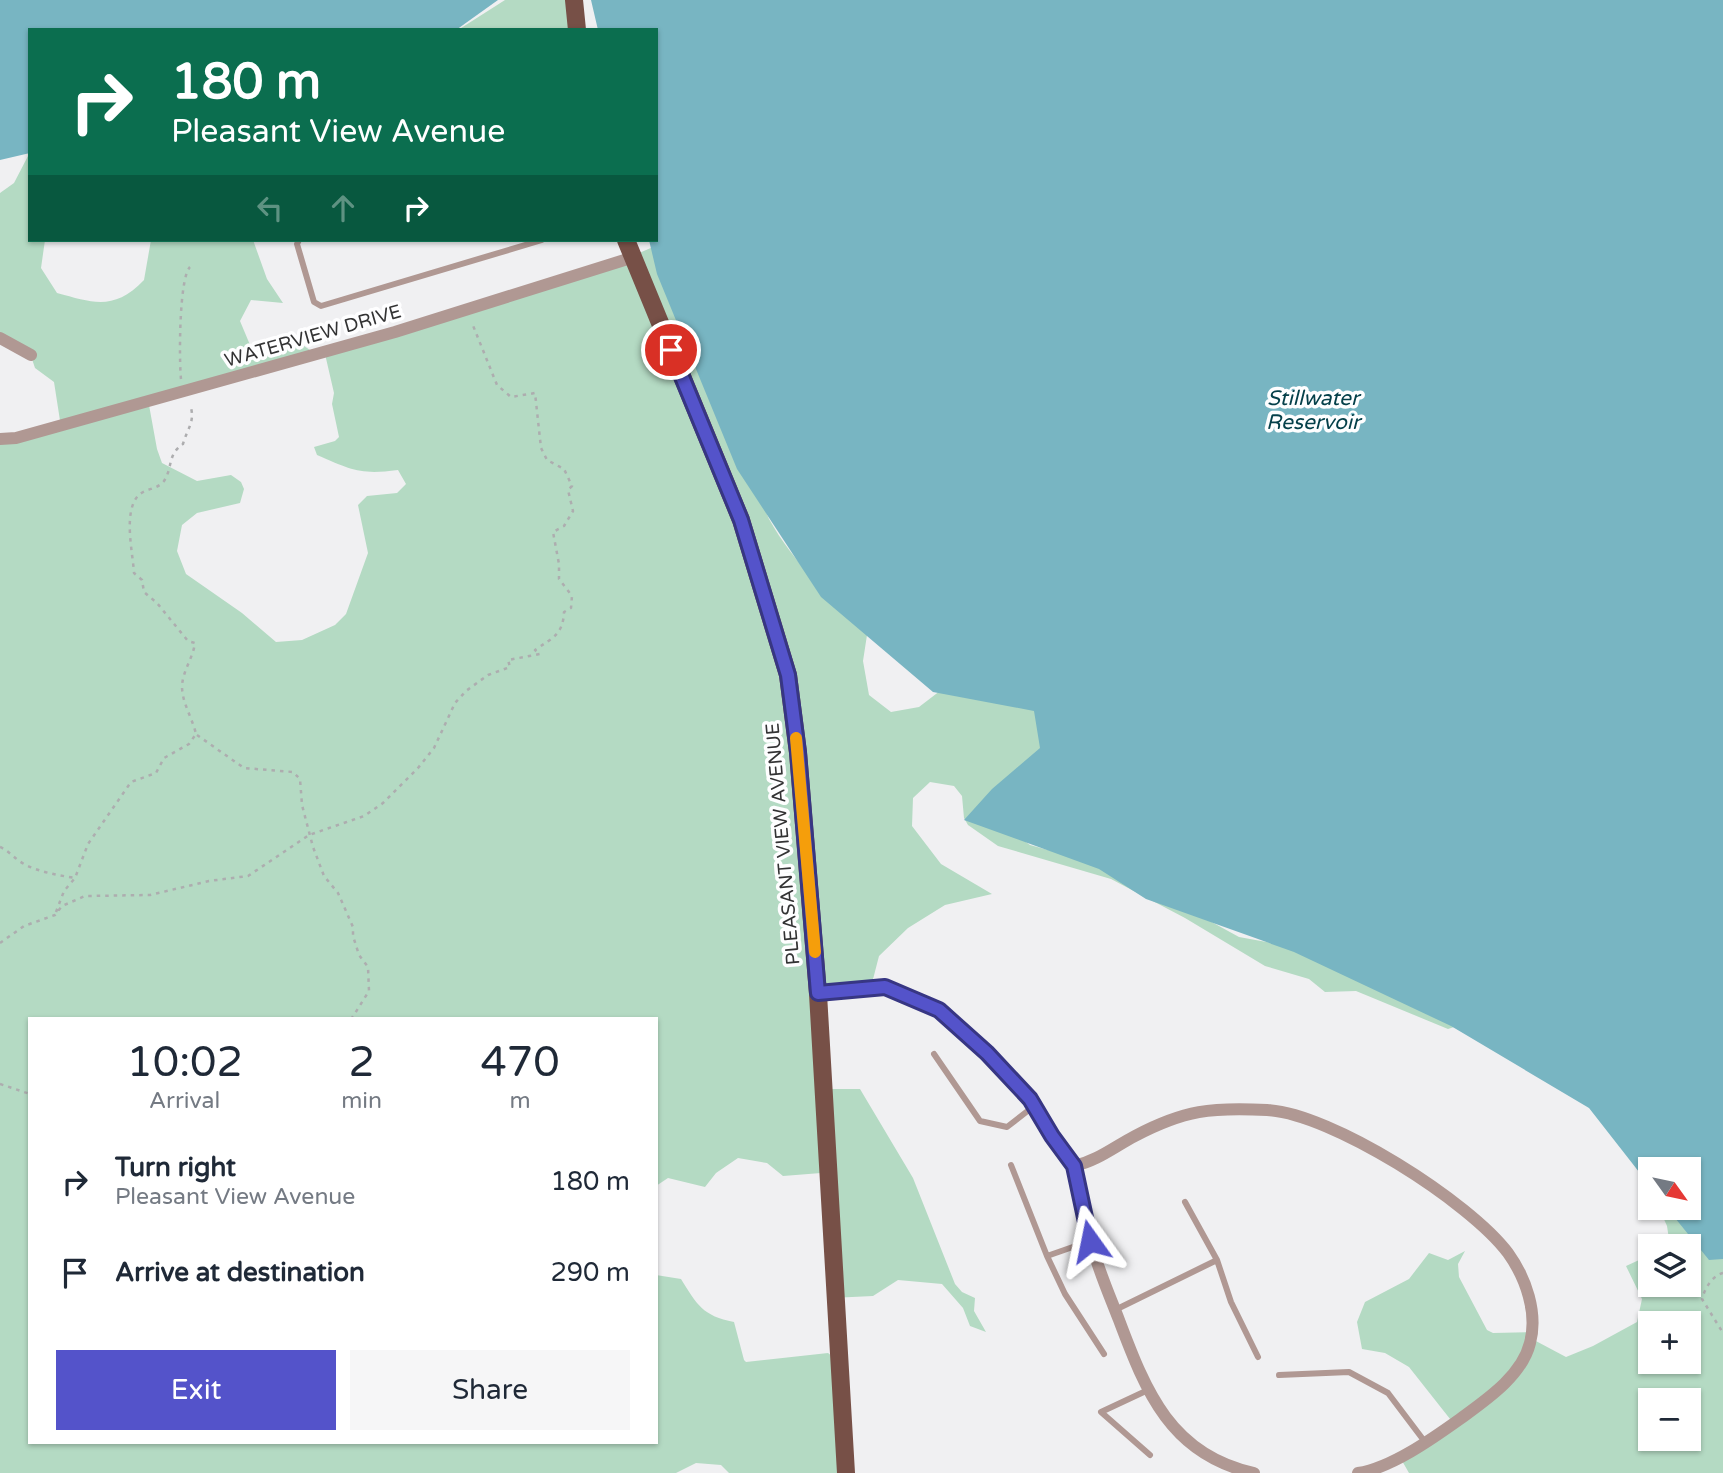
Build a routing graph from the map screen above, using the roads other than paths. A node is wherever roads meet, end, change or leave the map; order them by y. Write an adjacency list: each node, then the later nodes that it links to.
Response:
1 (574, 0): 2 (main road)
2 (577, 28)
3 (298, 242): 4 (lane)
4 (535, 242)
5 (627, 242): 6 (main road, PLEASANT VIEW AVENUE)
6 (634, 257): 9 (street, WATERVIEW DRIVE); 10 (main road, PLEASANT VIEW AVENUE)
7 (0, 338): 8 (street)
8 (31, 355)
9 (0, 439)
10 (818, 993): 12 (street); 26 (main road, PLEASANT VIEW AVENUE)
11 (934, 1054): 12 (lane)
12 (1034, 1106): 14 (street)
13 (1011, 1165): 17 (lane)
14 (1074, 1166): 16 (street); 24 (street)
15 (1185, 1202): 18 (lane)
16 (1090, 1241): 17 (lane); 19 (street)
17 (1047, 1256): 20 (lane)
18 (1217, 1260): 19 (lane); 21 (lane)
19 (1115, 1310): 23 (street)
20 (1104, 1354)
21 (1258, 1357)
22 (1279, 1375): 24 (lane)
23 (1148, 1390): 25 (lane); 27 (street)
24 (1425, 1442): 28 (street)
25 (1150, 1455)
26 (846, 1473)
27 (1254, 1473)
28 (1358, 1473)

